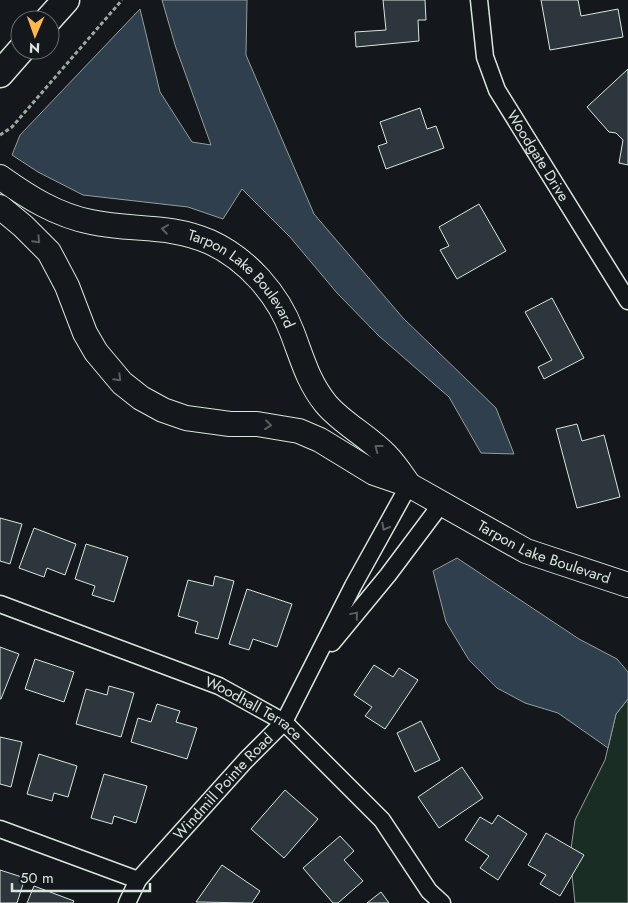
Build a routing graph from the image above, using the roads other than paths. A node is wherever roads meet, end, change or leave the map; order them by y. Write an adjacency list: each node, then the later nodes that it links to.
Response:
1 (66, 0): 3 (main road)
2 (479, 0): 8 (street, Woodgate Drive)
3 (57, 10)
4 (12, 60): 5 (main road)
5 (0, 74)
6 (0, 177): 9 (street, Tarpon Lake Boulevard, one-way to 6)
7 (0, 208): 9 (street, Tarpon Lake Boulevard, one-way to 9)
8 (628, 301)
9 (409, 485): 10 (street, Tarpon Lake Boulevard); 13 (street, Windmill Pointe Road, one-way to 13)
10 (442, 504): 11 (street, Tarpon Lake Boulevard); 13 (street, Windmill Pointe Road, one-way to 10)
11 (628, 585)
12 (0, 604): 14 (street, Woodhall Terrace)
13 (313, 666): 14 (street, Windmill Pointe Road)
14 (284, 722): 16 (street, Windmill Pointe Road); 18 (street, Woodhall Terrace)
15 (0, 828): 16 (street)
16 (138, 880): 17 (street, Windmill Pointe Road)
17 (127, 903)
18 (442, 903)

